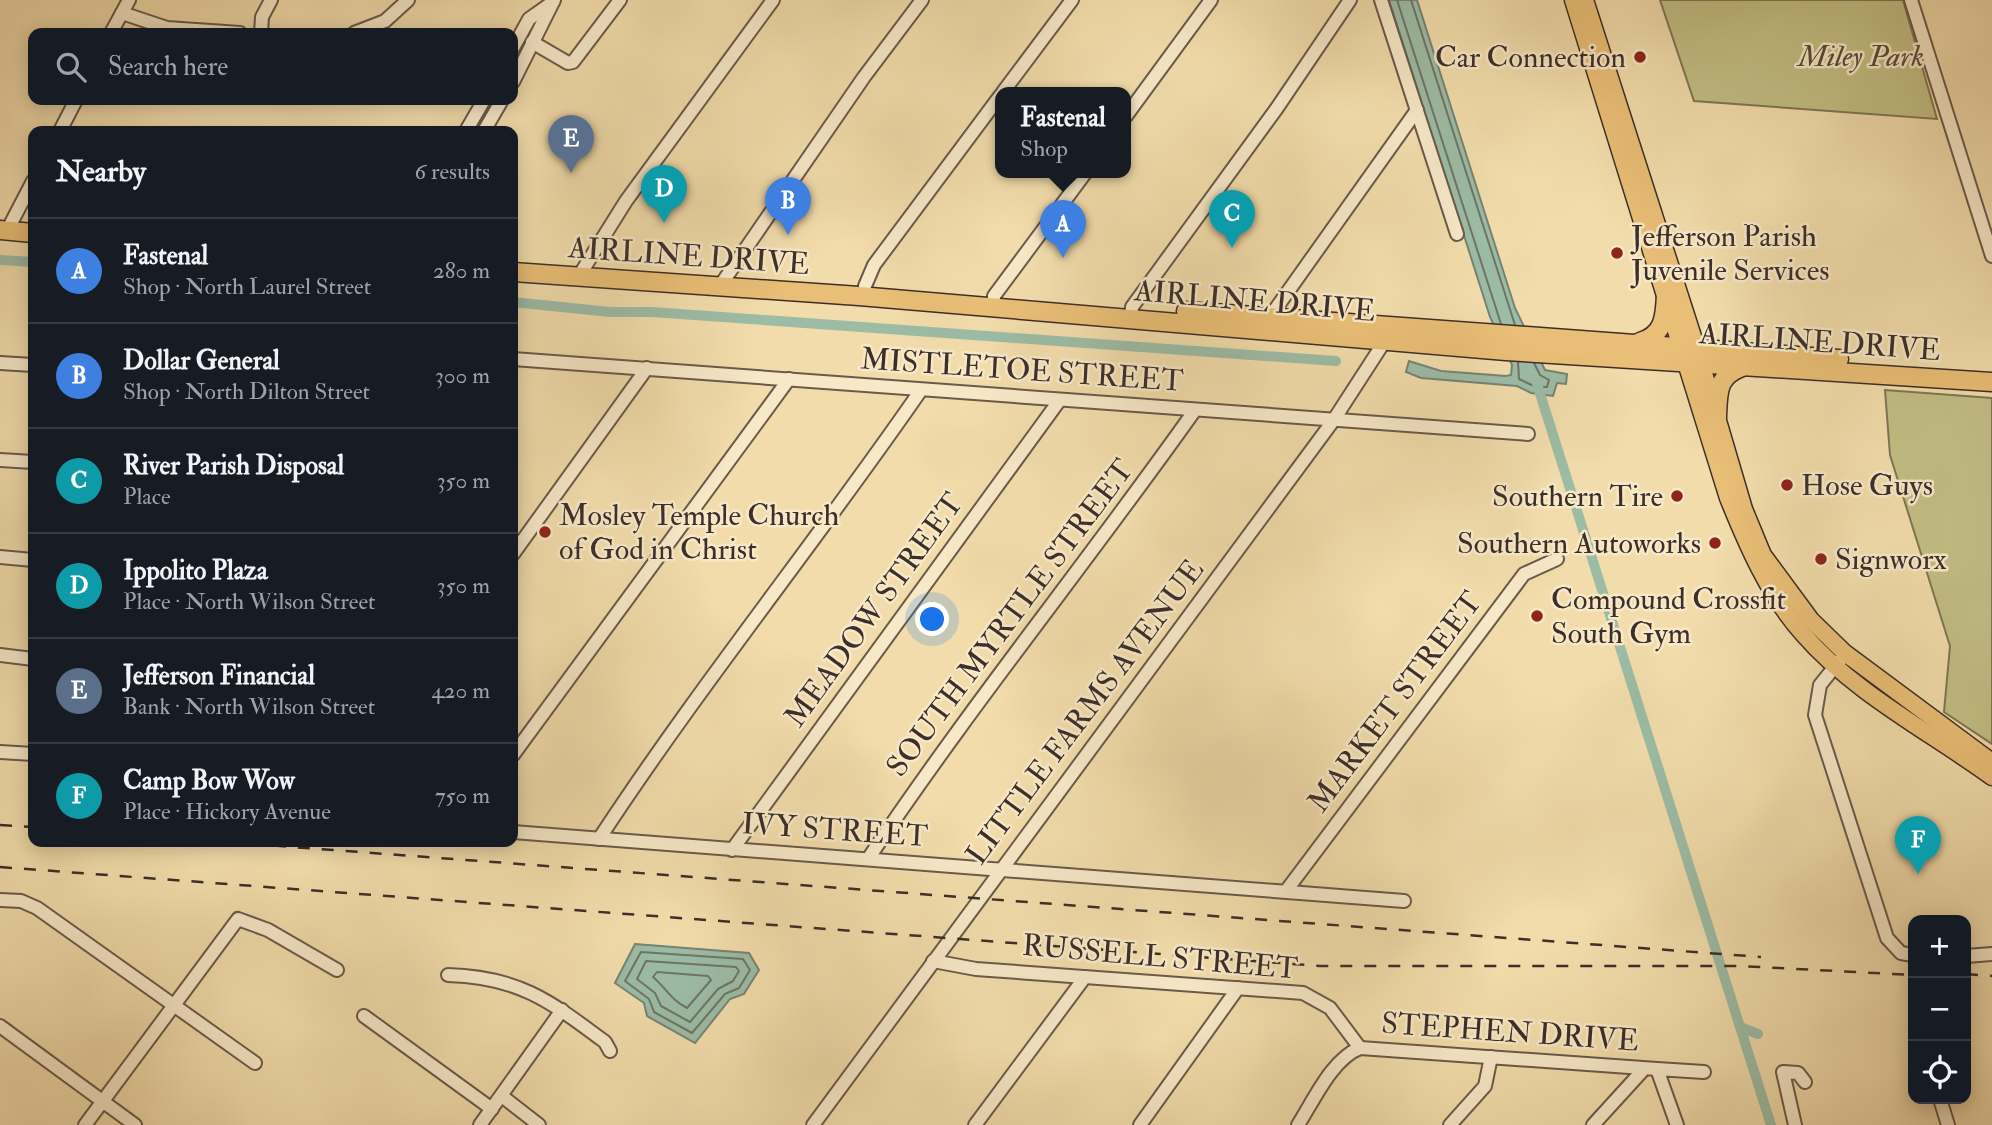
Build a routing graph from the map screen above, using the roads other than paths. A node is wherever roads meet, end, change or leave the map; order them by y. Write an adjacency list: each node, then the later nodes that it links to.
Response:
1 (129, 0): 15 (street)
2 (271, 0): 18 (street)
3 (408, 0): 19 (street)
4 (552, 0): 20 (street); 21 (street)
5 (620, 0): 21 (street)
6 (773, 0): 41 (street)
7 (922, 0): 43 (street)
8 (1072, 0): 23 (street)
9 (1211, 0): 28 (street)
10 (1350, 0): 47 (street)
11 (1381, 0): 29 (street)
12 (1573, 0): 45 (main road)
13 (1585, 0): 52 (main road)
14 (1911, 0): 39 (street)
15 (122, 13): 16 (street); 17 (street)
16 (114, 28)
17 (167, 28)
18 (261, 28)
19 (367, 28)
20 (518, 39)
21 (532, 42): 22 (street)
22 (518, 71)
23 (1007, 87)
24 (995, 103): 44 (street)
25 (73, 105): 30 (street)
26 (481, 105): 31 (street)
27 (499, 105): 32 (street)
28 (1131, 109)
29 (1417, 110): 38 (street); 48 (street)
30 (63, 126)
31 (469, 126)
32 (487, 126)
33 (1082, 178): 46 (street)
34 (28, 189): 36 (street)
35 (28, 224): 36 (highway)
36 (5, 226): 37 (highway)
37 (28, 232)
38 (1457, 234)
39 (1992, 257)
40 (518, 261): 41 (highway, AIRLINE DRIVE)
41 (581, 270): 42 (highway, AIRLINE DRIVE); 43 (highway, AIRLINE DRIVE)
42 (518, 272)
43 (722, 280): 44 (highway, AIRLINE DRIVE); 46 (highway, AIRLINE DRIVE)
44 (865, 286): 46 (highway, AIRLINE DRIVE)
45 (1666, 295): 50 (highway); 52 (main road)
46 (994, 301): 47 (highway, AIRLINE DRIVE)
47 (1131, 312): 48 (highway, AIRLINE DRIVE)
48 (1267, 323): 49 (highway, AIRLINE DRIVE)
49 (1388, 334): 51 (highway, AIRLINE DRIVE); 65 (street, LITTLE FARMS AVENUE)
50 (1636, 343): 51 (highway, AIRLINE DRIVE); 52 (highway, AIRLINE DRIVE)
51 (1528, 344): 52 (highway, AIRLINE DRIVE)
52 (1692, 354): 56 (highway, AIRLINE DRIVE); 58 (highway, AIRLINE DRIVE); 64 (main road); 75 (main road)
53 (518, 359): 57 (street, MISTLETOE STREET)
54 (0, 363): 55 (street)
55 (28, 365)
56 (1747, 365): 60 (highway, AIRLINE DRIVE); 64 (highway)
57 (647, 368): 59 (street, MISTLETOE STREET); 69 (street)
58 (1992, 371)
59 (789, 379): 61 (street, MISTLETOE STREET); 76 (street)
60 (1992, 382)
61 (921, 390): 62 (street, MISTLETOE STREET); 82 (street)
62 (1059, 401): 63 (street, MISTLETOE STREET); 83 (street, MEADOW STREET)
63 (1195, 410): 65 (street, MISTLETOE STREET); 84 (street, SOUTH MYRTLE STREET)
64 (1717, 417): 75 (main road)
65 (1333, 421): 66 (street, MISTLETOE STREET); 85 (street, LITTLE FARMS AVENUE)
66 (1528, 434)
67 (0, 460): 68 (street)
68 (28, 462)
69 (518, 547)
70 (0, 557): 72 (street)
71 (1557, 559): 86 (street, MARKET STREET)
72 (28, 560)
73 (0, 656): 74 (street)
74 (28, 659)
75 (1840, 659): 79 (main road); 80 (main road); 89 (street)
76 (518, 748)
77 (0, 752): 78 (street)
78 (28, 754)
79 (1992, 762)
80 (1992, 777)
81 (518, 832): 82 (street, IVY STREET)
82 (599, 839): 83 (street, IVY STREET)
83 (733, 850): 84 (street, IVY STREET)
84 (868, 859): 85 (street, IVY STREET)
85 (1002, 868): 86 (street, IVY STREET); 92 (street, LITTLE FARMS AVENUE)
86 (1286, 891): 88 (street, IVY STREET)
87 (0, 900): 97 (street)
88 (1405, 901)
89 (1908, 954)
90 (1992, 954): 91 (street)
91 (1971, 956)
92 (933, 961): 95 (street, RUSSELL STREET); 116 (street, LITTLE FARMS AVENUE)
93 (337, 970): 97 (street)
94 (447, 975): 98 (street)
95 (1086, 977): 96 (street, RUSSELL STREET); 117 (street)
96 (1238, 988): 101 (street, RUSSELL STREET); 118 (street)
97 (174, 1005): 104 (street); 109 (street)
98 (562, 1010): 102 (street); 108 (street)
99 (363, 1016): 111 (street)
100 (0, 1026): 109 (street)
101 (1360, 1048): 103 (street, STEPHEN DRIVE); 119 (street)
102 (610, 1051)
103 (1491, 1057): 105 (street, STEPHEN DRIVE); 120 (street)
104 (255, 1063)
105 (1650, 1069): 106 (street, STEPHEN DRIVE); 121 (street); 122 (street)
106 (1704, 1072)
107 (1805, 1082): 123 (street)
108 (503, 1097): 111 (street); 115 (street)
109 (103, 1100): 112 (street); 113 (street)
110 (1942, 1104): 124 (street)
111 (492, 1109): 114 (street)
112 (85, 1125)
113 (135, 1125)
114 (480, 1125)
115 (540, 1125)
116 (813, 1125)
117 (975, 1125)
118 (1140, 1125)
119 (1298, 1125)
120 (1450, 1125)
121 (1593, 1125)
122 (1677, 1125)
123 (1795, 1125)
124 (1948, 1125)

